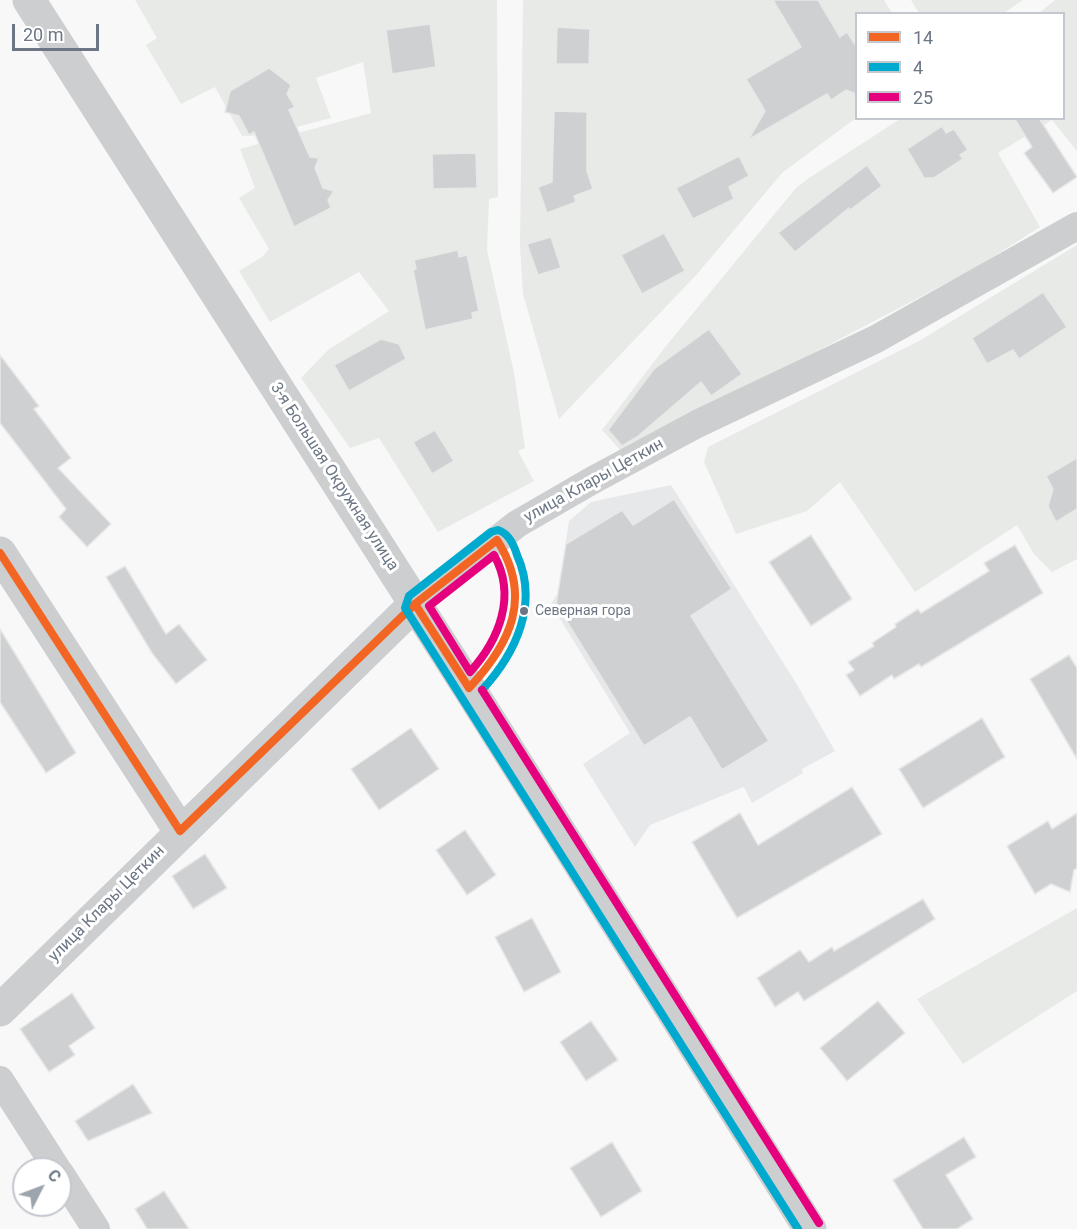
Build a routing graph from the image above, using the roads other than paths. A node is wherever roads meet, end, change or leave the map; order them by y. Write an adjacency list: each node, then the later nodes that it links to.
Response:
1 (29, 0): 4 (street, 3-я Большая Окружная улица)
2 (1077, 226): 4 (street, улица Клары Цеткин)
3 (0, 553): 5 (street)
4 (415, 604): 5 (street, улица Клары Цеткин); 11 (street, 3-я Большая Окружная улица)
5 (180, 831): 6 (street, улица Клары Цеткин)
6 (0, 1010)
7 (0, 1080): 8 (street)
8 (49, 1157)
9 (72, 1192): 10 (street)
10 (96, 1229)
11 (810, 1229)

